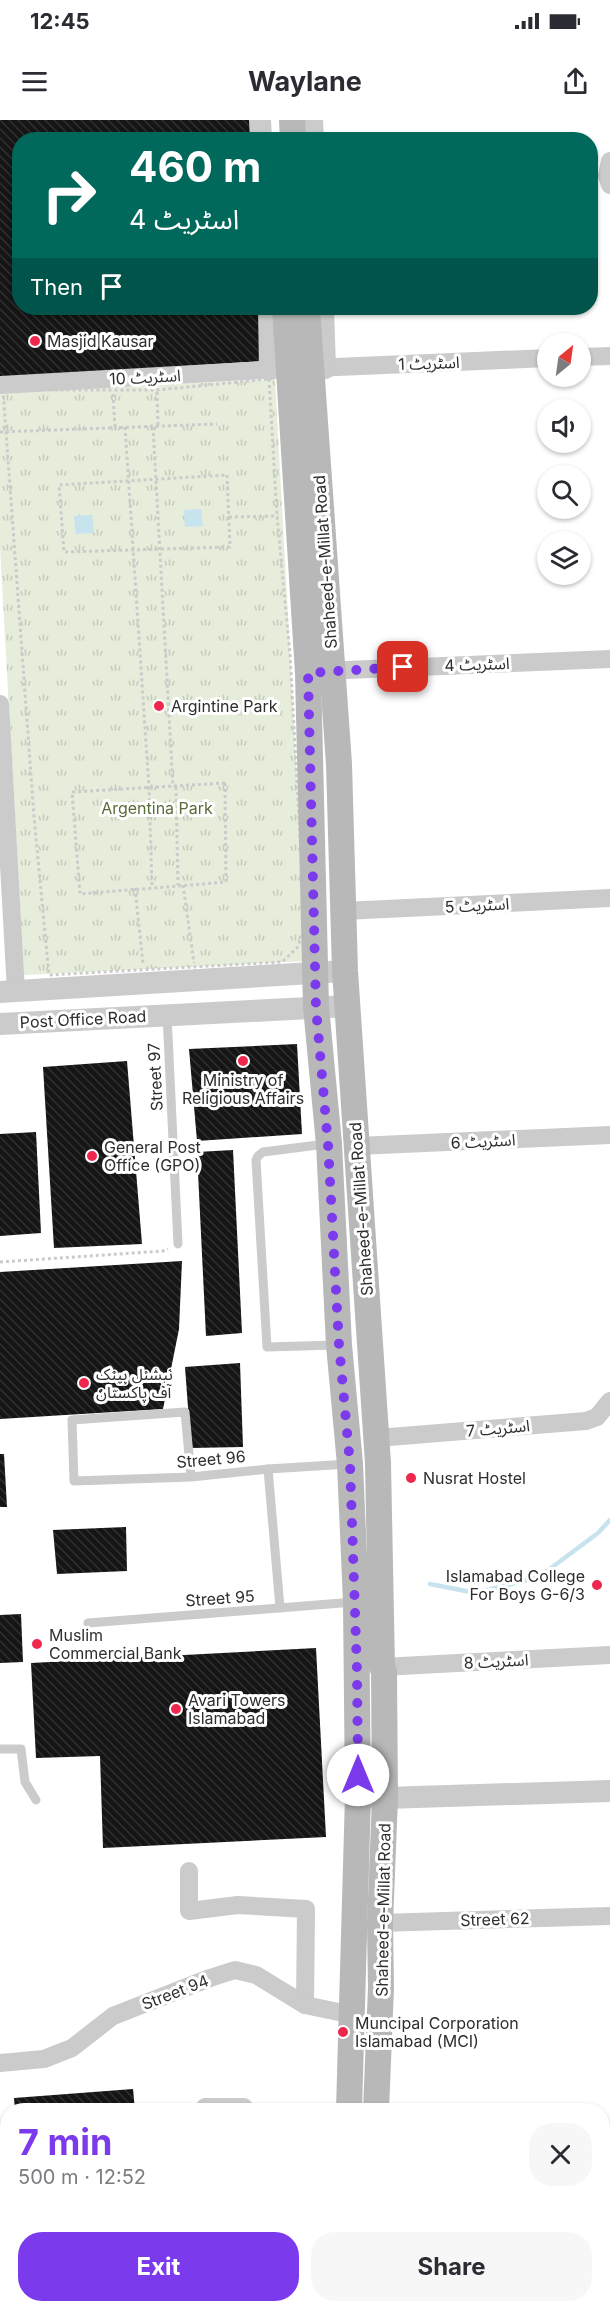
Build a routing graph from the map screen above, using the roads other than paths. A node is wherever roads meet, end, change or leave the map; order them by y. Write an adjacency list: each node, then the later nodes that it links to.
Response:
1 (610, 161): 2 (street)
2 (610, 185)
3 (272, 315): 10 (street, Shaheed-e-Millat Road)
4 (287, 315): 10 (main road, Shaheed-e-Millat Road)
5 (306, 315): 10 (main road, Shaheed-e-Millat Road)
6 (320, 315): 10 (street, Shaheed-e-Millat Road)
7 (610, 356): 8 (street)
8 (591, 357)
9 (537, 358): 10 (street, اسٹریٹ 1)
10 (299, 368): 11 (street, اسٹریٹ 10); 13 (main road, Shaheed-e-Millat Road); 13 (main road, Shaheed-e-Millat Road)
11 (0, 385)
12 (610, 659): 13 (street, اسٹریٹ 4)
13 (321, 672): 17 (main road, Shaheed-e-Millat Road); 19 (main road, Shaheed-e-Millat Road)
14 (0, 704): 15 (street)
15 (3, 810): 21 (street)
16 (610, 898): 17 (street, اسٹریٹ 5)
17 (344, 911): 18 (main road, Shaheed-e-Millat Road)
18 (345, 971): 19 (street, Post Office Road); 22 (main road, Shaheed-e-Millat Road)
19 (315, 973): 20 (street, Post Office Road); 23 (main road, Shaheed-e-Millat Road)
20 (151, 978): 21 (street, Post Office Road); 24 (street, Post Office Road)
21 (8, 991)
22 (348, 1006): 23 (street, Post Office Road); 28 (main road, Shaheed-e-Millat Road)
23 (316, 1008): 24 (street, Post Office Road); 27 (main road, Shaheed-e-Millat Road)
24 (166, 1015): 25 (street, Post Office Road); 29 (lane, Street 97)
25 (0, 1023)
26 (610, 1135): 28 (street, اسٹریٹ 6)
27 (328, 1144): 30 (main road, Shaheed-e-Millat Road); 30 (lane)
28 (357, 1146): 32 (main road, Shaheed-e-Millat Road)
29 (178, 1244)
30 (339, 1345): 33 (main road, Shaheed-e-Millat Road)
31 (610, 1401): 32 (street, اسٹریٹ 7)
32 (377, 1450): 33 (main road); 40 (main road, Shaheed-e-Millat Road)
33 (350, 1464): 34 (lane, Street 96); 36 (main road, Shaheed-e-Millat Road)
34 (268, 1469): 35 (lane, Street 96); 37 (lane)
35 (191, 1477): 35 (lane, Street 96)
36 (356, 1602): 37 (lane, Street 95); 43 (main road, Shaheed-e-Millat Road)
37 (280, 1608): 38 (lane, Street 95)
38 (88, 1623)
39 (610, 1655): 40 (street, اسٹریٹ 8)
40 (382, 1667): 44 (main road, Shaheed-e-Millat Road)
41 (0, 1749): 45 (lane)
42 (610, 1791): 44 (street)
43 (358, 1796): 44 (street); 50 (main road, Shaheed-e-Millat Road)
44 (385, 1798): 48 (main road, Shaheed-e-Millat Road)
45 (36, 1800)
46 (189, 1871): 49 (street)
47 (610, 1916): 48 (street, Street 62)
48 (380, 1923): 53 (main road, Shaheed-e-Millat Road)
49 (305, 2005): 50 (street, Street 94); 51 (street, Street 94)
50 (353, 2015): 52 (main road, Shaheed-e-Millat Road)
51 (0, 2063)
52 (349, 2103)
53 (376, 2103)

